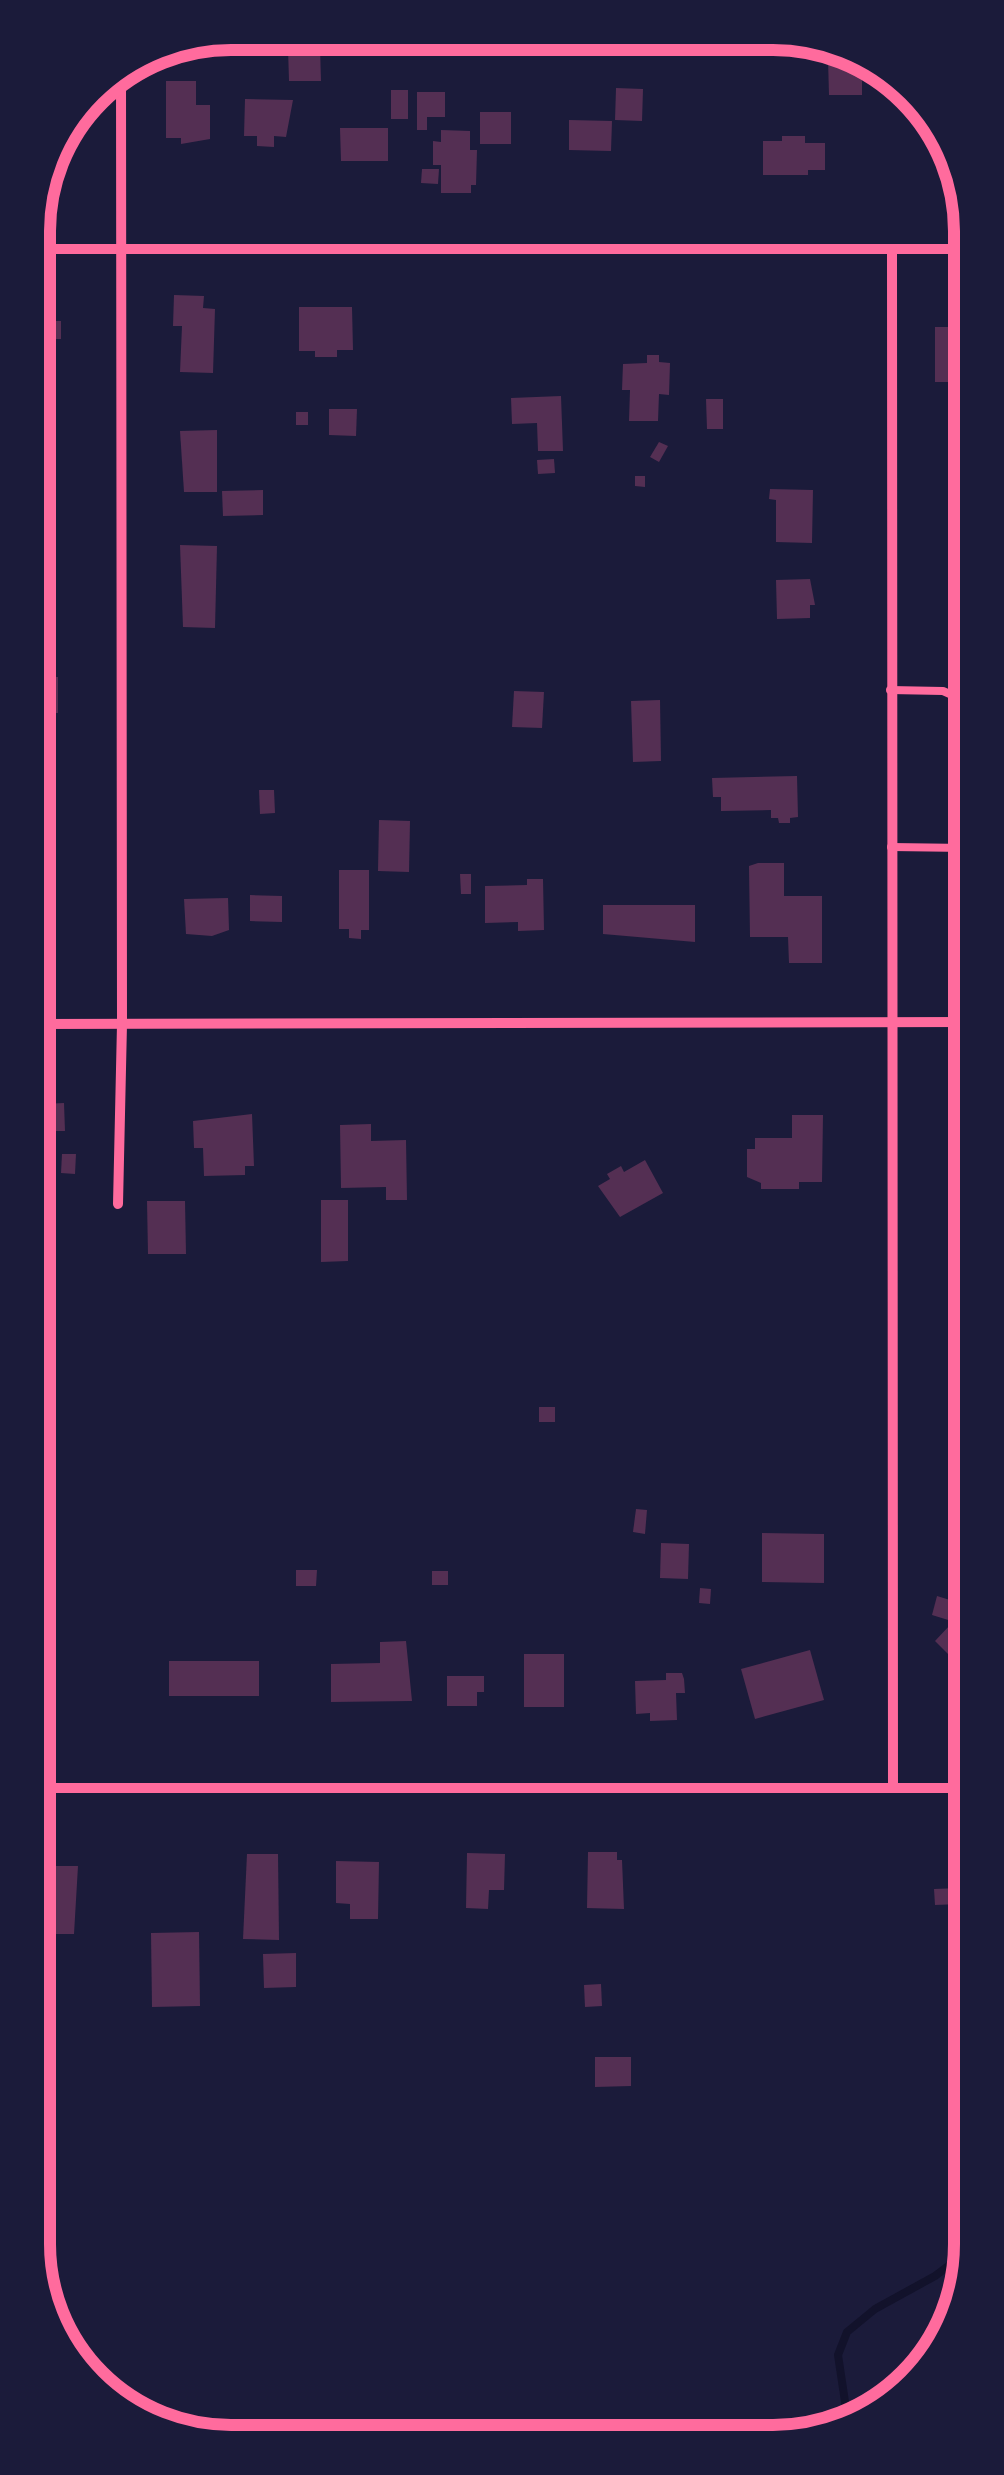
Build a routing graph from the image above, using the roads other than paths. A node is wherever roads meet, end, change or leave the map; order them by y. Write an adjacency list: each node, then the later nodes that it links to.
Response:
1 (121, 87): 5 (street)
2 (50, 249): 5 (street)
3 (892, 249): 4 (street); 5 (street); 6 (street)
4 (954, 249)
5 (122, 250): 13 (street)
6 (890, 690): 7 (lane); 8 (street)
7 (954, 729)
8 (890, 847): 9 (lane); 10 (street)
9 (954, 848)
10 (889, 1022): 11 (street); 13 (street); 15 (street)
11 (954, 1022)
12 (50, 1024): 13 (street)
13 (122, 1024): 14 (street)
14 (118, 1204)
15 (893, 1786): 16 (street); 17 (street)
16 (50, 1788)
17 (954, 1788)

